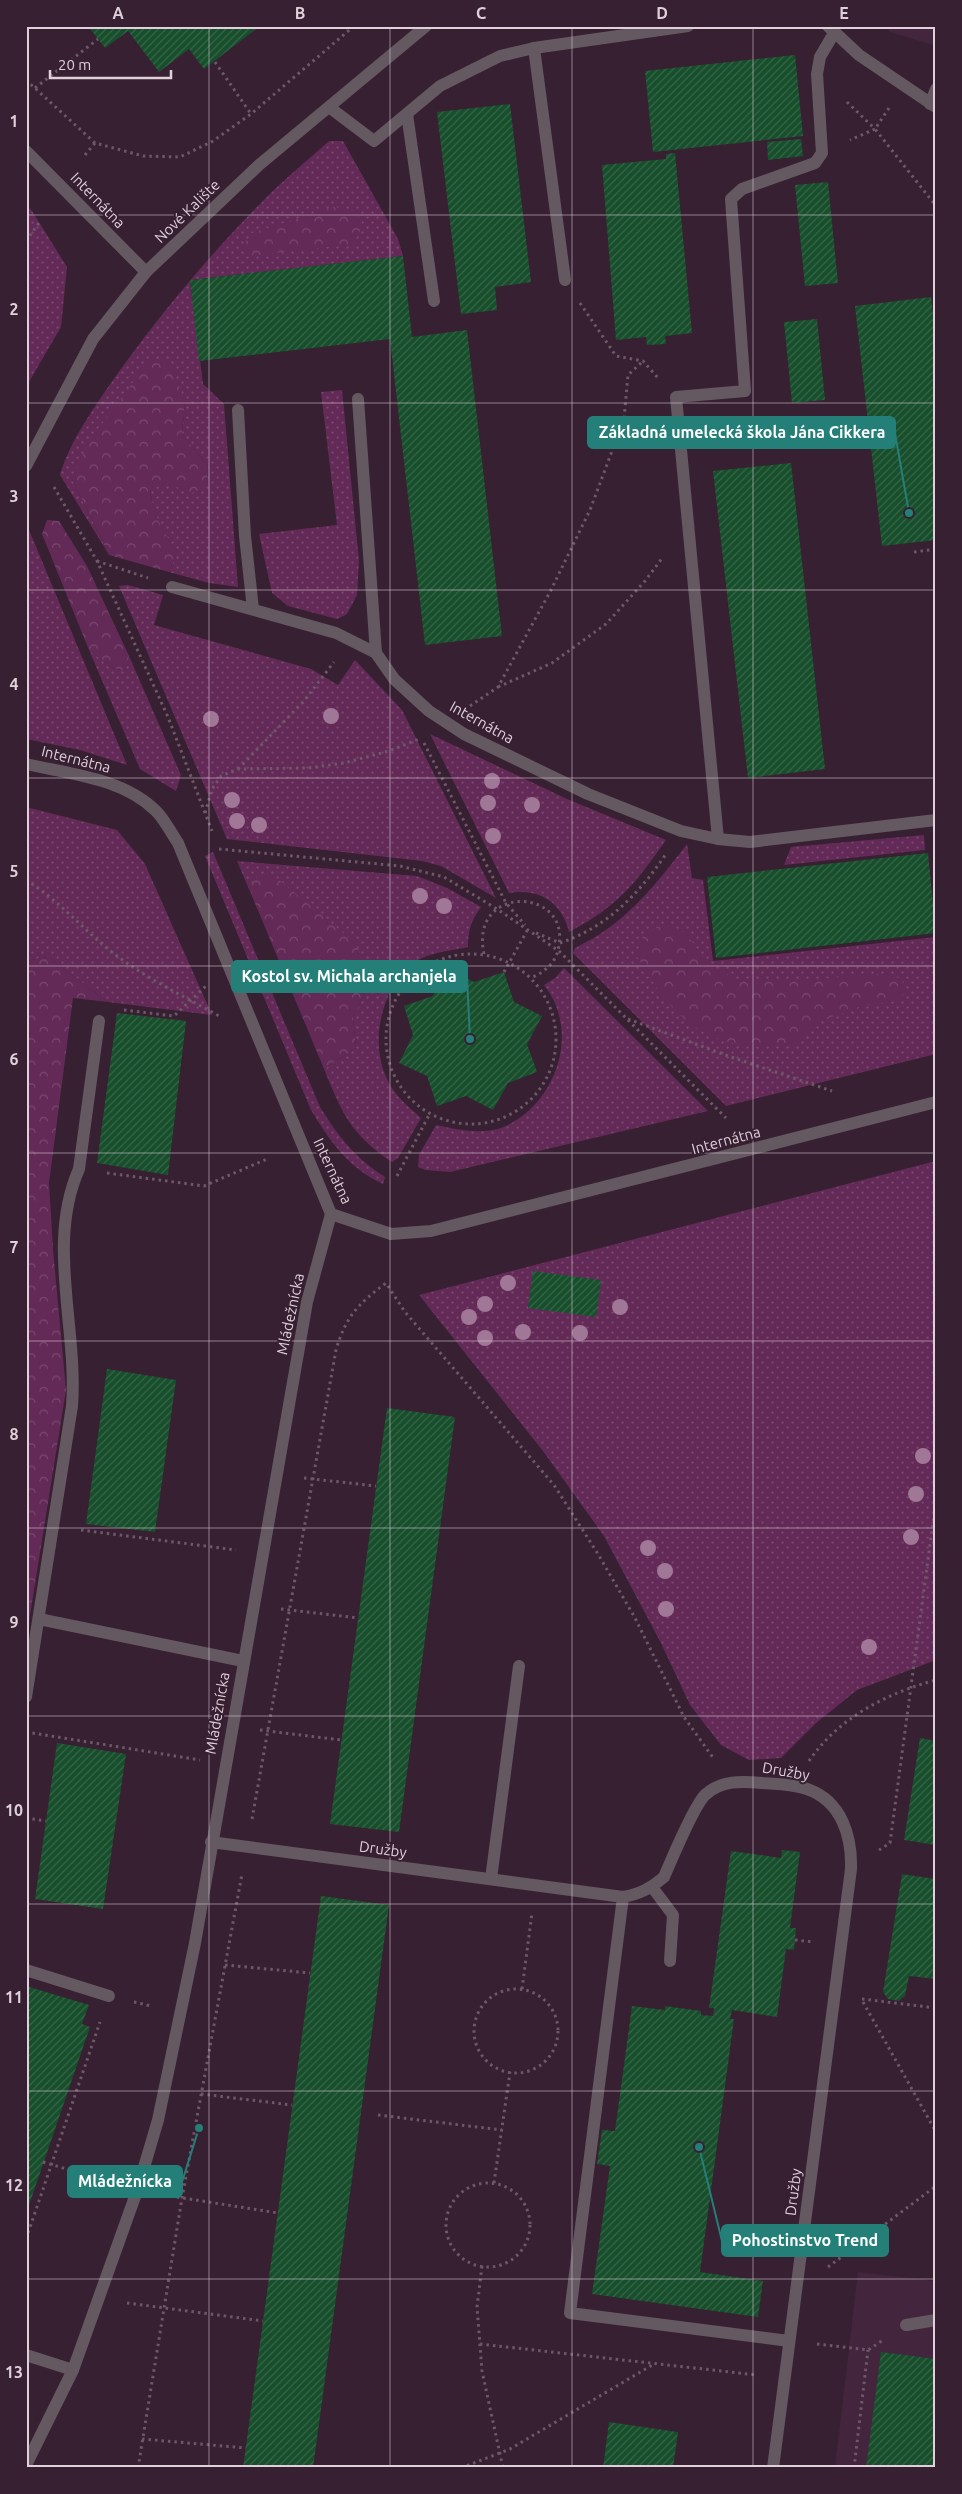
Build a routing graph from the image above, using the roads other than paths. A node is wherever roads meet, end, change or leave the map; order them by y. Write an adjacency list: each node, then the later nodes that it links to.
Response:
1 (426, 26): 7 (street, Nové Kalište)
2 (688, 26): 4 (street)
3 (831, 30): 6 (street); 21 (street)
4 (534, 48): 8 (street); 11 (street)
5 (936, 88): 6 (street)
6 (933, 106)
7 (329, 107): 8 (street); 10 (street, Nové Kalište)
8 (407, 114): 12 (street)
9 (26, 151): 10 (street, Internátna)
10 (146, 272): 15 (street, Nové Kalište)
11 (565, 280)
12 (434, 301)
13 (358, 399): 18 (street)
14 (238, 410): 17 (street)
15 (26, 466)
16 (172, 586): 17 (street)
17 (254, 609): 18 (street)
18 (376, 653): 21 (street, Internátna)
19 (26, 764): 24 (street, Internátna)
20 (936, 820): 21 (street, Internátna)
21 (718, 839)
22 (99, 1021): 25 (street)
23 (936, 1102): 24 (street, Internátna)
24 (331, 1214): 26 (street, Mládežnícka)
25 (39, 1619): 26 (street); 28 (street)
26 (243, 1661): 29 (street, Mládežnícka)
27 (519, 1666): 30 (street)
28 (26, 1697)
29 (211, 1842): 30 (street, Družby); 40 (street, Mládežnícka)
30 (491, 1879): 32 (street, Družby)
31 (652, 1887): 32 (street, Družby); 33 (street); 38 (street, Družby)
32 (623, 1897): 38 (street)
33 (670, 1961)
34 (26, 1970): 35 (street)
35 (109, 1996)
36 (936, 2320): 37 (street)
37 (906, 2325)
38 (789, 2341): 42 (street, Družby)
39 (26, 2355): 40 (street)
40 (73, 2370): 41 (street, Mládežnícka)
41 (26, 2465)
42 (773, 2468)

